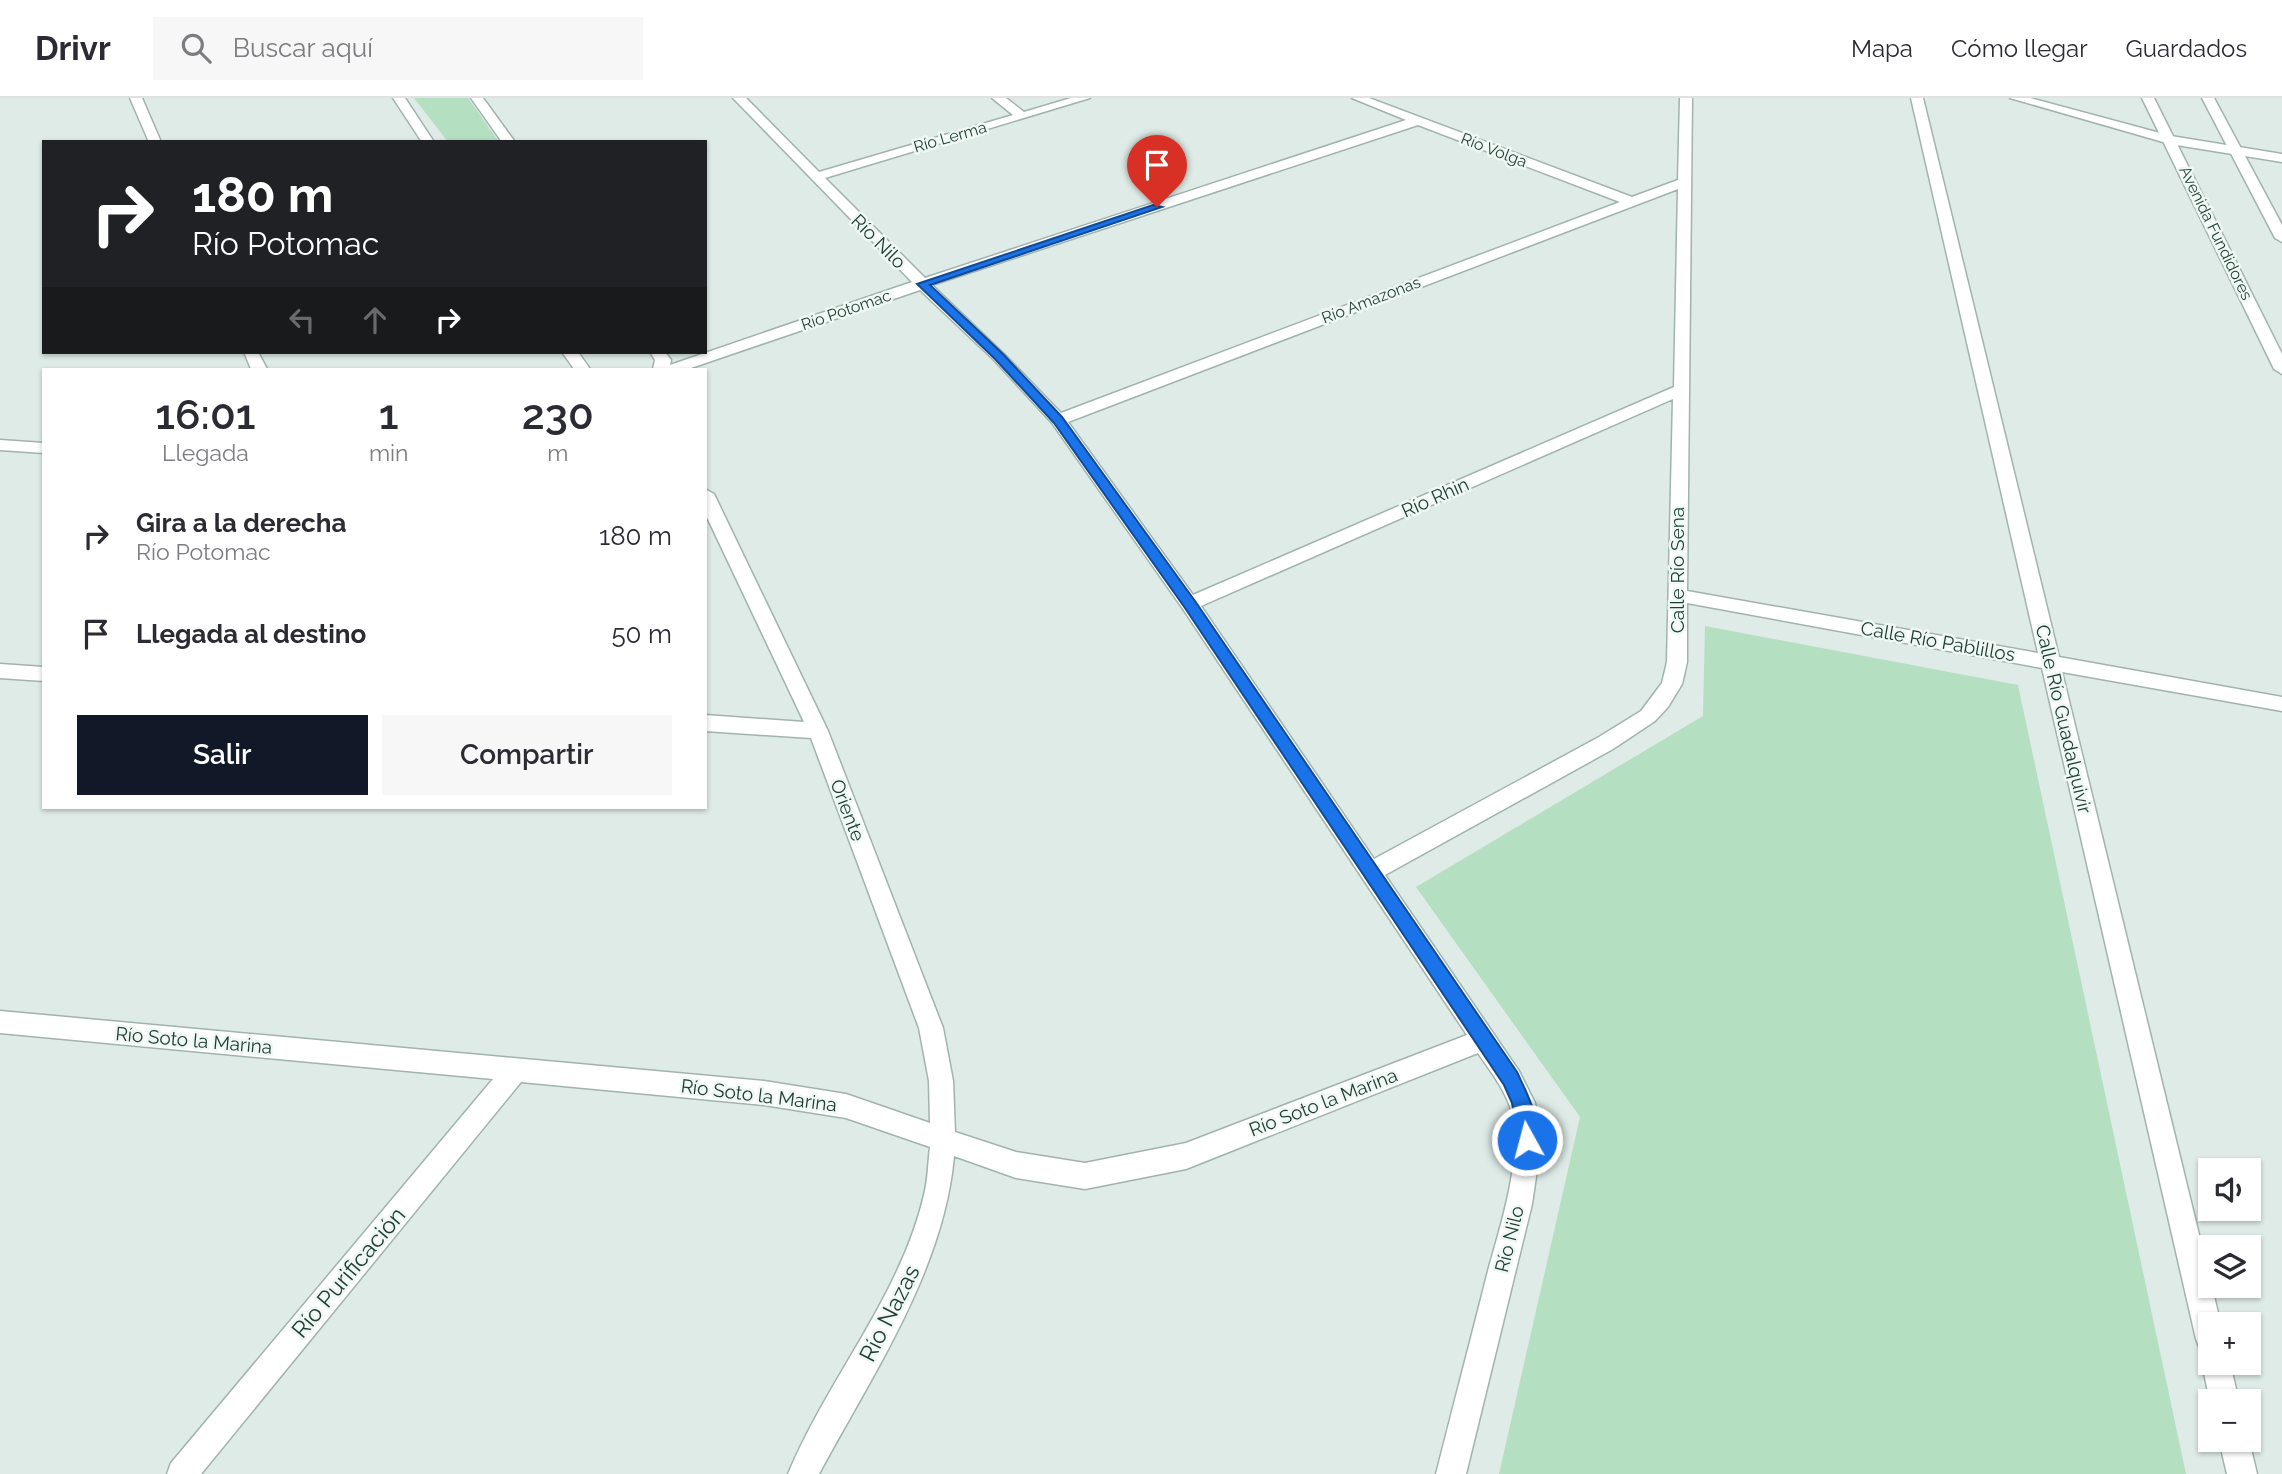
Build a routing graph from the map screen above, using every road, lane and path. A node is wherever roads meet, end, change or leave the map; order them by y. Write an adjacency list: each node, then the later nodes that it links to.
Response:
1 (136, 98): 15 (street)
2 (399, 98): 16 (street)
3 (477, 98): 17 (street)
4 (739, 98): 21 (street, Río Nilo)
5 (998, 98): 13 (street)
6 (1084, 98): 13 (street, Río Lerma)
7 (1358, 98): 14 (street, Río Volga)
8 (1917, 98): 35 (street, Calle Río Guadalquivir)
9 (2017, 98): 18 (street)
10 (2148, 98): 18 (street, Avenida Fundidores)
11 (2207, 98): 19 (street)
12 (1683, 99): 22 (street, Calle Río Sena)
13 (1022, 116): 21 (street, Río Lerma)
14 (1417, 121): 23 (street, Río Volga); 25 (street, Río Potomac)
15 (155, 140)
16 (427, 140)
17 (508, 140)
18 (2170, 140): 19 (street); 27 (street, Avenida Fundidores)
19 (2234, 150): 20 (street); 24 (street)
20 (2282, 158)
21 (816, 177): 25 (street, Río Nilo)
22 (1684, 181): 23 (street, Río Amazonas); 28 (street, Calle Río Sena)
23 (1631, 201): 29 (street, Río Amazonas)
24 (2282, 238)
25 (922, 284): 26 (street, Río Potomac); 29 (street, Río Nilo)
26 (677, 368)
27 (2282, 369)
28 (1680, 390): 33 (street, Calle Río Sena); 34 (street, Río Rhin)
29 (1058, 420): 34 (street, Río Nilo)
30 (0, 445): 31 (street)
31 (42, 448)
32 (707, 498): 40 (street, Oriente)
33 (1676, 595): 35 (street, Calle Río Pablillos); 41 (street, Calle Río Sena)
34 (1190, 604): 41 (street, Río Nilo)
35 (2050, 660): 38 (street, Calle Río Pablillos); 46 (street, Calle Río Guadalquivir)
36 (0, 671): 37 (street)
37 (42, 674)
38 (2282, 704)
39 (707, 723): 40 (street)
40 (818, 731): 45 (street, Oriente)
41 (1371, 872): 43 (street, Río Nilo)
42 (0, 1021): 44 (street, Río Soto la Marina)
43 (1485, 1039): 45 (street, Río Soto la Marina); 50 (street, Río Nilo)
44 (514, 1071): 45 (street, Río Soto la Marina); 48 (street, Río Purificación)
45 (943, 1140): 49 (street, Río Nazas)
46 (2204, 1312)
47 (2237, 1452): 51 (street)
48 (182, 1474)
49 (803, 1474)
50 (1451, 1474)
51 (2242, 1474)

